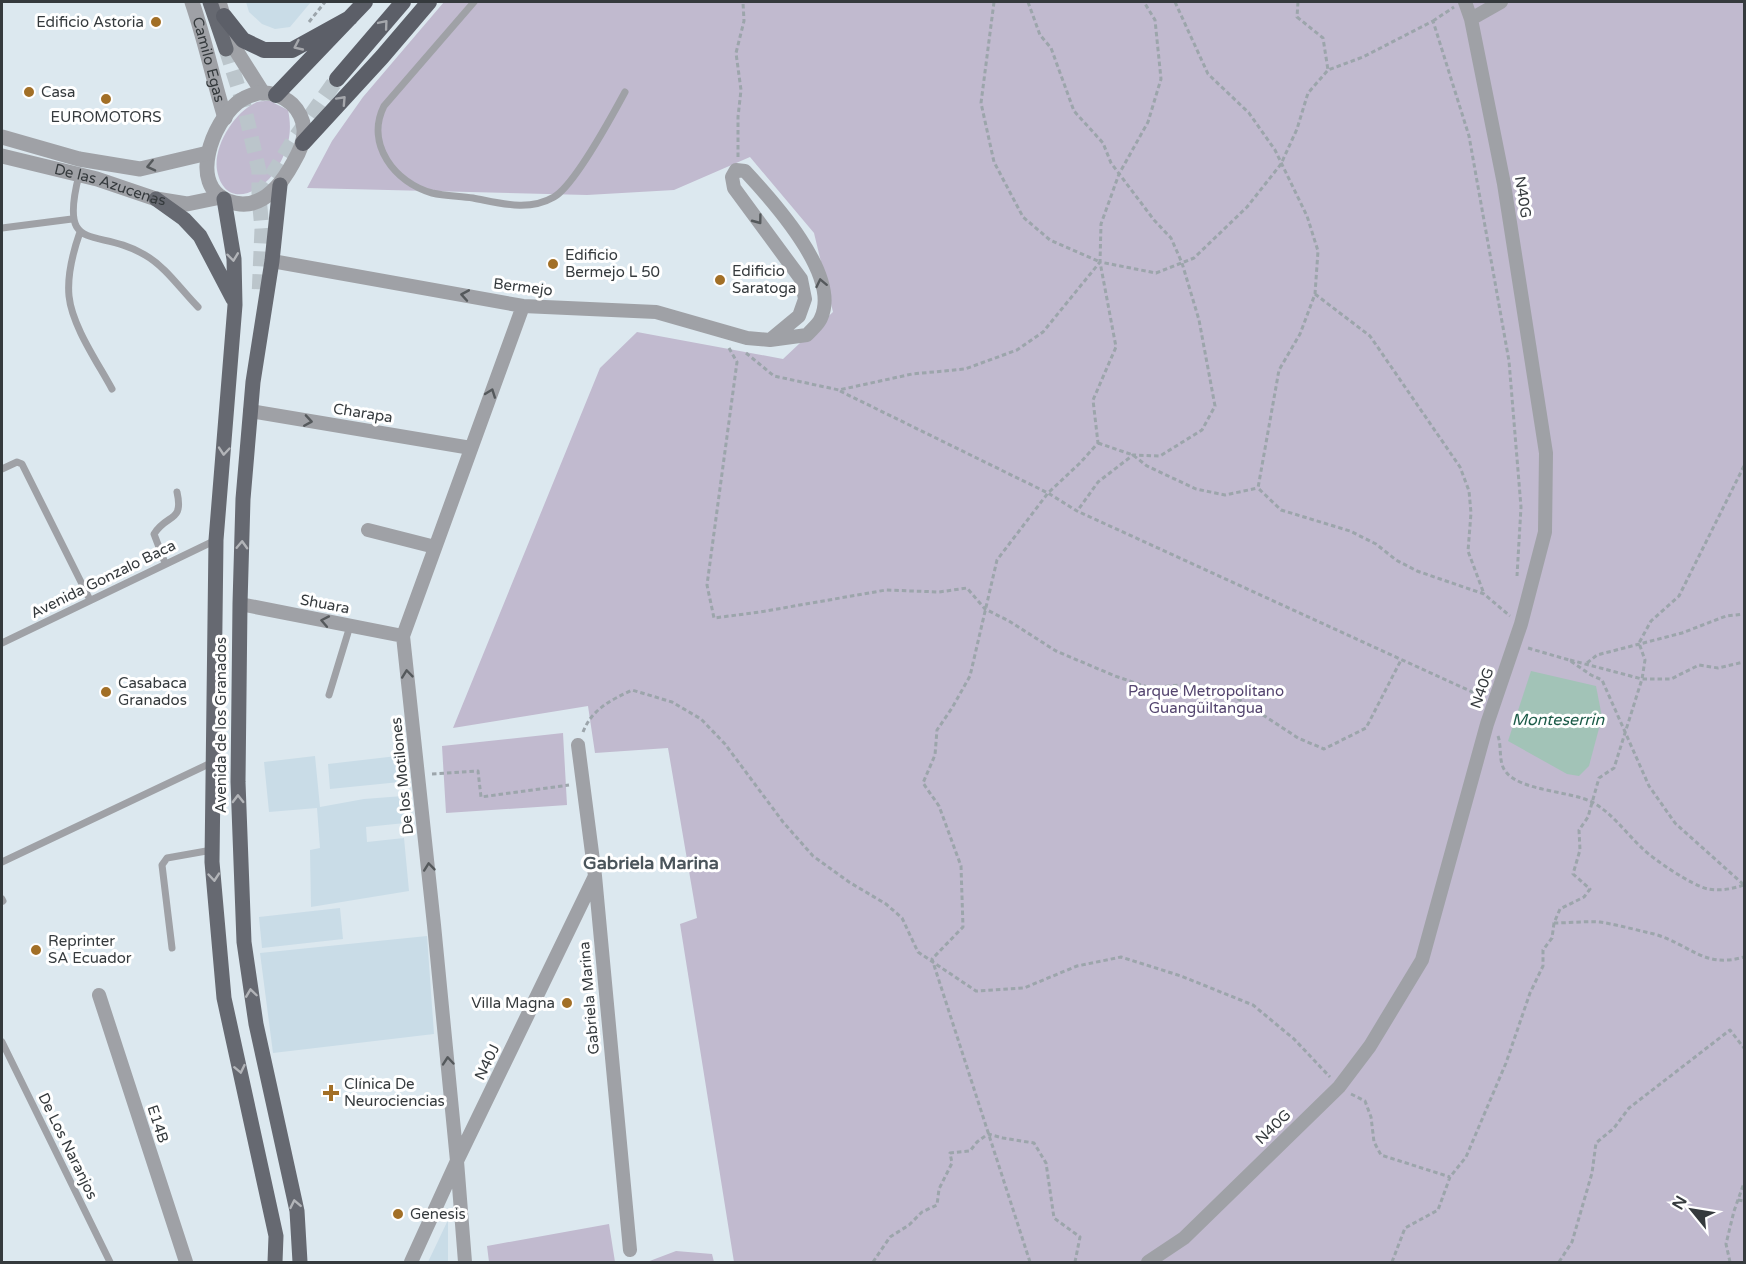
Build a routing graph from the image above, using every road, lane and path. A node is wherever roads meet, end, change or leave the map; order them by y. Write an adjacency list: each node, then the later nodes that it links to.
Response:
1 (192, 2): 26 (street, Camilo Egas)
2 (210, 2): 21 (main road)
3 (325, 2): 20 (path)
4 (366, 2): 17 (highway)
5 (403, 2): 23 (highway, one-way to 5)
6 (429, 2): 28 (highway, one-way to 6)
7 (474, 2): 24 (lane)
8 (742, 2): 31 (path)
9 (994, 2): 42 (path)
10 (1028, 2): 33 (path)
11 (1144, 2): 33 (path)
12 (1175, 2): 32 (path)
13 (1298, 2): 22 (path)
14 (1464, 2): 18 (street, N40G); 19 (path)
15 (1501, 2): 18 (street)
16 (222, 9): 17 (highway, one-way to 16); 25 (street, Camilo Egas)
17 (350, 18): 25 (highway)
18 (1471, 19): 74 (street, N40G)
19 (1433, 21): 22 (path); 68 (path)
20 (303, 27)
21 (226, 49)
22 (1328, 70): 32 (path)
23 (337, 80)
24 (625, 92)
25 (269, 94): 26 (street); 28 (street)
26 (225, 118): 29 (street)
27 (2, 137): 29 (street, De las Azucenas, one-way to 27)
28 (303, 143): 35 (street)
29 (208, 153): 36 (street)
30 (2, 156): 34 (street, De las Azucenas)
31 (738, 157)
32 (1281, 164): 43 (path); 44 (path)
33 (1119, 174): 42 (path); 43 (path)
34 (79, 175): 37 (street, De las Azucenas); 38 (lane)
35 (280, 185): 36 (street); 41 (main road, Avenida de los Granados)
36 (222, 198): 37 (street, De las Azucenas); 46 (main road, Avenida de los Granados, one-way to 46)
37 (156, 199): 46 (main road)
38 (72, 219): 39 (lane); 40 (lane)
39 (2, 228)
40 (80, 232): 48 (lane); 52 (lane)
41 (272, 261): 47 (street, Bermejo, one-way to 41); 51 (main road, Avenida de los Granados)
42 (1100, 262): 43 (path); 53 (path); 55 (path)
43 (1182, 263): 57 (path)
44 (1315, 294): 60 (path); 69 (path)
45 (259, 297): 51 (main road)
46 (236, 305): 65 (main road, Avenida de los Granados, one-way to 65)
47 (523, 306): 49 (street, Bermejo); 56 (street, De los Motilones, one-way to 47)
48 (198, 307)
49 (720, 330): 50 (street, Bermejo); 53 (path); 72 (path)
50 (770, 340): 50 (street, Bermejo, one-way to 50)
51 (253, 382): 54 (main road, Avenida de los Granados)
52 (112, 389)
53 (838, 390): 62 (path)
54 (250, 411): 56 (street, Charapa, one-way to 56); 71 (main road, Avenida de los Granados, one-way to 54)
55 (1098, 443): 57 (path); 62 (path)
56 (471, 448): 66 (street, De los Motilones)
57 (1133, 455): 60 (path); 63 (path)
58 (1744, 466): 78 (path)
59 (2, 469): 70 (lane)
60 (1258, 488): 69 (path)
61 (177, 492): 67 (lane)
62 (1048, 493): 63 (path); 72 (path)
63 (1077, 511): 80 (path)
64 (368, 530): 66 (street)
65 (216, 540): 67 (lane, Avenida Gonzalo Baca); 90 (main road, Avenida de los Granados)
66 (435, 547): 76 (street, De los Motilones)
67 (165, 563): 70 (lane, Avenida Gonzalo Baca)
68 (1517, 587)
69 (1484, 594): 74 (path)
70 (90, 600): 77 (lane, Avenida Gonzalo Baca)
71 (240, 604): 75 (street, Shuara, one-way to 71); 116 (main road, Avenida de los Granados, one-way to 71)
72 (985, 609): 80 (path); 101 (path)
73 (1744, 614): 78 (path)
74 (1521, 624): 79 (street, N40G)
75 (350, 626): 76 (street, Shuara); 85 (lane)
76 (404, 636): 91 (street, De los Motilones, one-way to 76)
77 (2, 643)
78 (1639, 643): 83 (path); 84 (path)
79 (1515, 644): 81 (path); 86 (street, N40G)
80 (1401, 660): 86 (path)
81 (1569, 660): 83 (path); 88 (path)
82 (1744, 662): 84 (path)
83 (1587, 663): 84 (path)
84 (1642, 679): 88 (path)
85 (329, 695)
86 (1494, 702): 87 (street, N40G)
87 (1487, 724): 93 (path); 105 (street, N40G)
88 (1626, 730): 93 (path); 97 (path)
89 (578, 744): 96 (street, Gabriela Marina); 101 (path)
90 (213, 762): 94 (main road, Avenida de los Granados); 95 (lane)
91 (419, 775): 92 (path); 107 (street, De los Motilones, one-way to 91)
92 (561, 786)
93 (1593, 803): 97 (path); 98 (path)
94 (212, 850): 99 (lane); 115 (main road, Avenida de los Granados, one-way to 115)
95 (2, 862)
96 (594, 876): 107 (street, N40J); 112 (street, Gabriela Marina)
97 (1744, 885)
98 (1554, 923): 100 (path); 108 (path)
99 (172, 948)
100 (1744, 957)
101 (932, 960): 105 (path); 106 (path)
102 (99, 995): 114 (street, E14B)
103 (2, 1042): 113 (lane, De Los Naranjos)
104 (1744, 1048): 124 (path)
105 (1339, 1087): 108 (path); 122 (street, N40G)
106 (988, 1134): 119 (path); 120 (path); 121 (path)
107 (457, 1161): 117 (street, N40J); 118 (street, De los Motilones)
108 (1450, 1177): 123 (path)
109 (1744, 1182): 110 (path)
110 (1738, 1200): 111 (path); 125 (path)
111 (1744, 1201)
112 (630, 1250)
113 (110, 1263)
114 (186, 1263)
115 (275, 1263)
116 (300, 1263)
117 (411, 1263)
118 (465, 1263)
119 (873, 1263)
120 (1030, 1263)
121 (1075, 1263)
122 (1148, 1263)
123 (1392, 1263)
124 (1559, 1263)
125 (1730, 1263)

